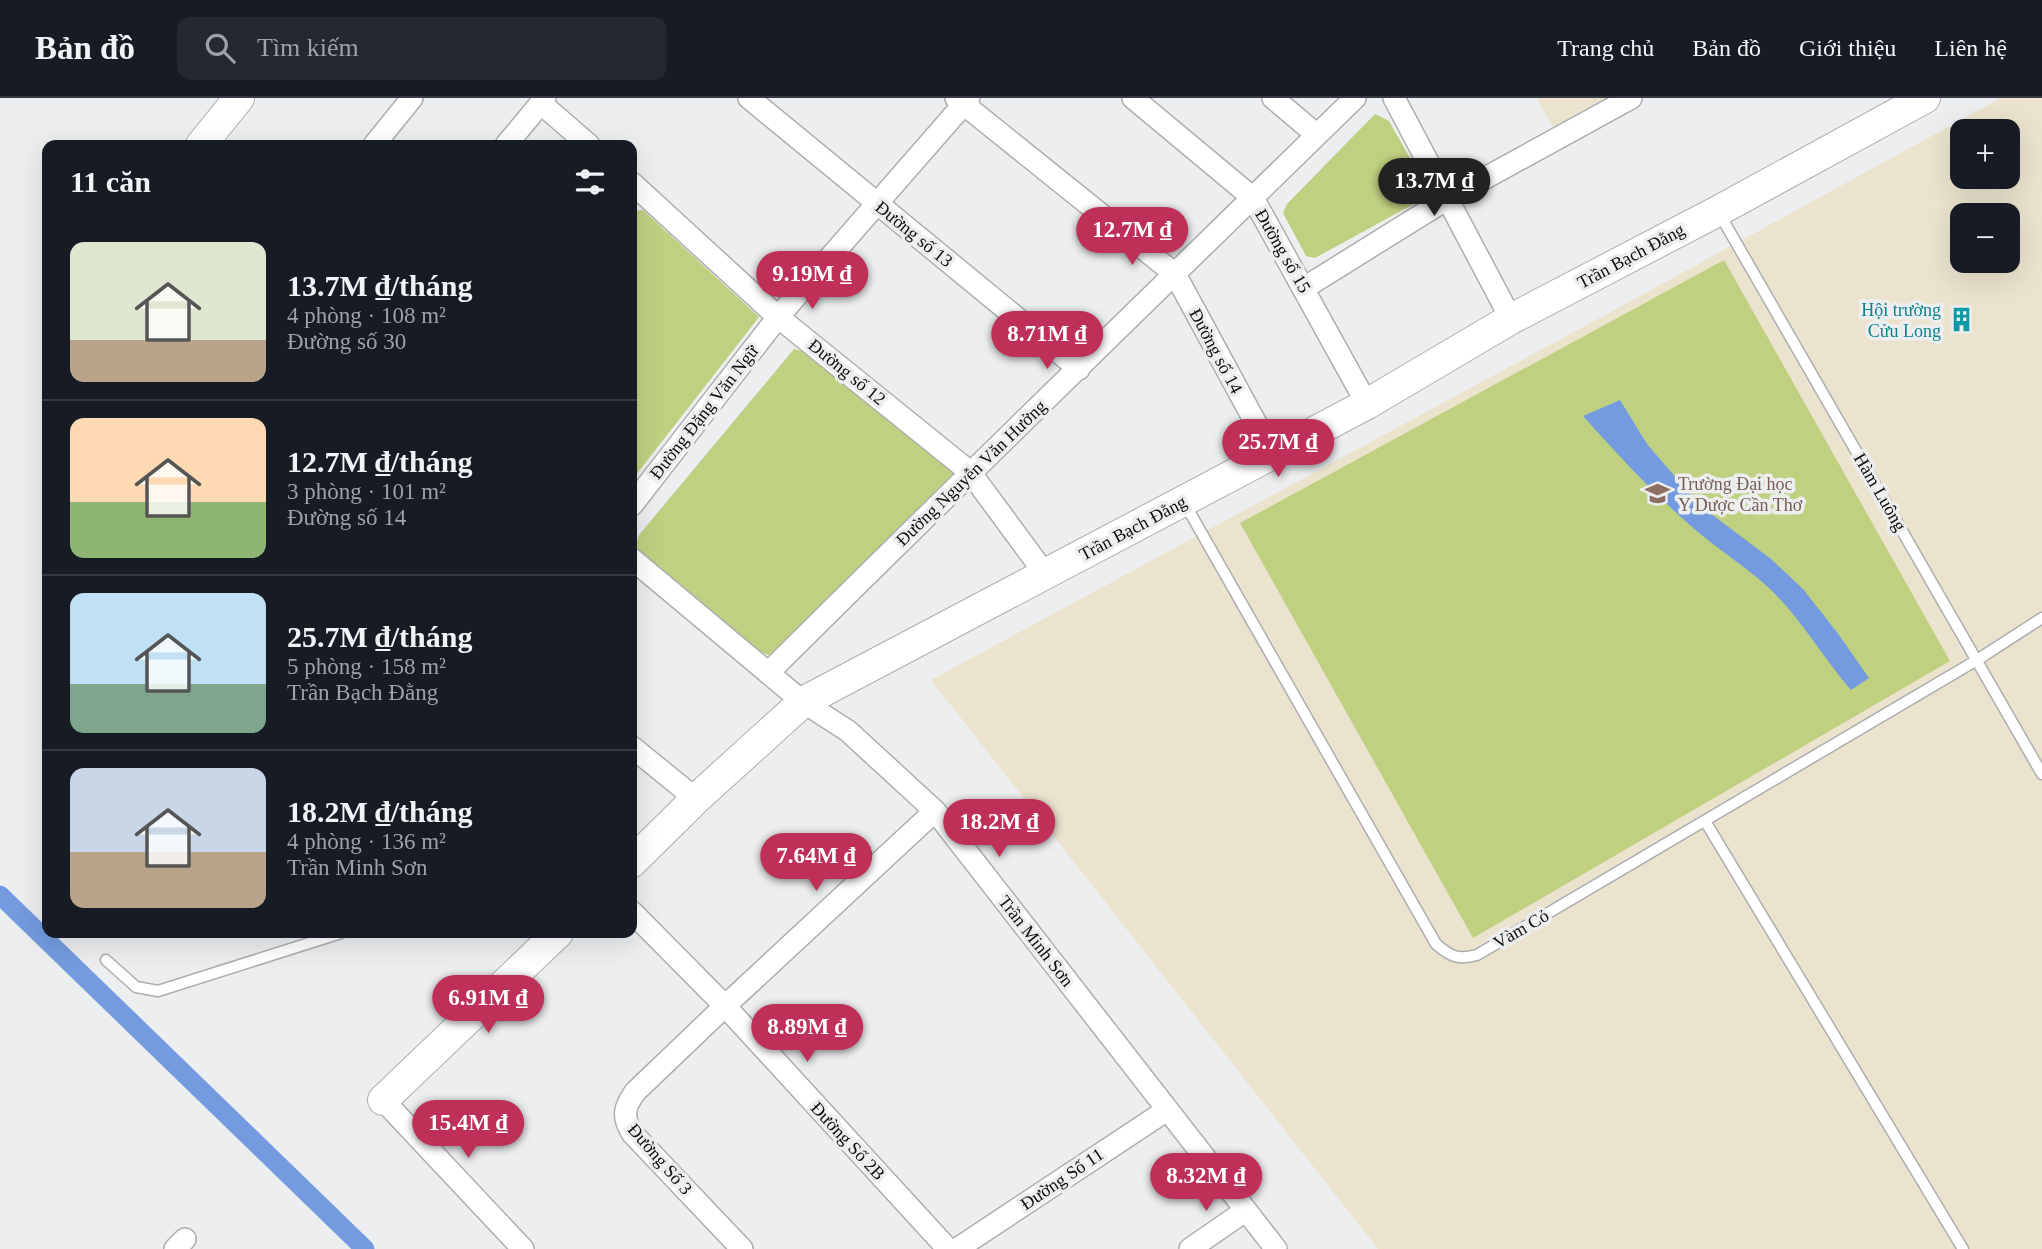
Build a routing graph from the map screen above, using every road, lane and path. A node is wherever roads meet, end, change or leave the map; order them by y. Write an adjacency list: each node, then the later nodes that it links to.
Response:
1 (239, 98): 13 (street)
2 (412, 98): 14 (street)
3 (749, 98): 20 (street, Đường số 13)
4 (1133, 98): 18 (street, Đường số 15)
5 (1273, 98): 12 (street)
6 (1355, 98): 12 (street, Đường Nguyễn Văn Hưởng)
7 (1394, 98): 19 (street)
8 (1631, 98): 19 (street)
9 (1925, 98): 21 (street, Trần Bạch Đằng)
10 (963, 100): 20 (street, Đường Đặng Văn Ngữ); 22 (street, Đường số 14)
11 (542, 102): 15 (street); 16 (street)
12 (1317, 135): 18 (street, Đường Nguyễn Văn Hưởng)
13 (205, 140)
14 (378, 140)
15 (510, 140)
16 (583, 140)
17 (637, 191): 24 (street, Đường số 12)
18 (1253, 198): 22 (street, Đường Nguyễn Văn Hưởng); 23 (street, Đường số 15)
19 (1447, 199): 23 (street); 25 (street)
20 (876, 203): 24 (street, Đường Đặng Văn Ngữ); 26 (street, Đường số 13)
21 (1718, 211): 25 (street, Trần Bạch Đằng); 35 (lane, Hàm Luông)
22 (1175, 274): 26 (street, Đường Nguyễn Văn Hưởng); 28 (street, Đường số 14)
23 (1304, 288): 27 (street, Đường số 15)
24 (778, 317): 29 (street, Đường số 12); 30 (street, Đường Đặng Văn Ngữ)
25 (1511, 319): 27 (street, Trần Bạch Đằng)
26 (1079, 369): 29 (street, Đường Nguyễn Văn Hưởng)
27 (1367, 404): 28 (street, Trần Bạch Đằng)
28 (1272, 453): 31 (street, Trần Bạch Đằng)
29 (970, 472): 33 (street, Đường số 12); 36 (street, Đường Nguyễn Văn Hưởng)
30 (637, 499)
31 (1183, 502): 33 (street, Trần Bạch Đằng); 42 (lane, Vàm Cỏ)
32 (637, 563): 36 (street, Trần Minh Sơn)
33 (1046, 575): 37 (street, Trần Bạch Đằng)
34 (2042, 618): 35 (lane, Vàm Cỏ)
35 (1976, 660): 39 (lane, Hàm Luông); 42 (lane, Vàm Cỏ)
36 (768, 673): 37 (street, Trần Minh Sơn)
37 (803, 702): 40 (street, Trần Bạch Đằng); 41 (street, Trần Minh Sơn)
38 (637, 751): 40 (street)
39 (2042, 774)
40 (696, 799): 43 (street, Trần Bạch Đằng)
41 (936, 811): 48 (street, Đường Số 3); 50 (street, Trần Minh Sơn)
42 (1705, 821): 58 (lane)
43 (637, 857)
44 (637, 917): 48 (street, Đường Số 2B)
45 (325, 938): 47 (lane)
46 (553, 938): 49 (street)
47 (106, 960)
48 (725, 1006): 53 (street, Đường Số 3); 54 (street, Đường Số 2B)
49 (383, 1100): 52 (street)
50 (1167, 1110): 51 (street, Trần Minh Sơn); 55 (street, Đường Số 11)
51 (1245, 1211): 56 (street); 57 (street, Trần Minh Sơn)
52 (523, 1249)
53 (742, 1249)
54 (947, 1249)
55 (957, 1249)
56 (1190, 1249)
57 (1276, 1249)
58 (1963, 1249)

